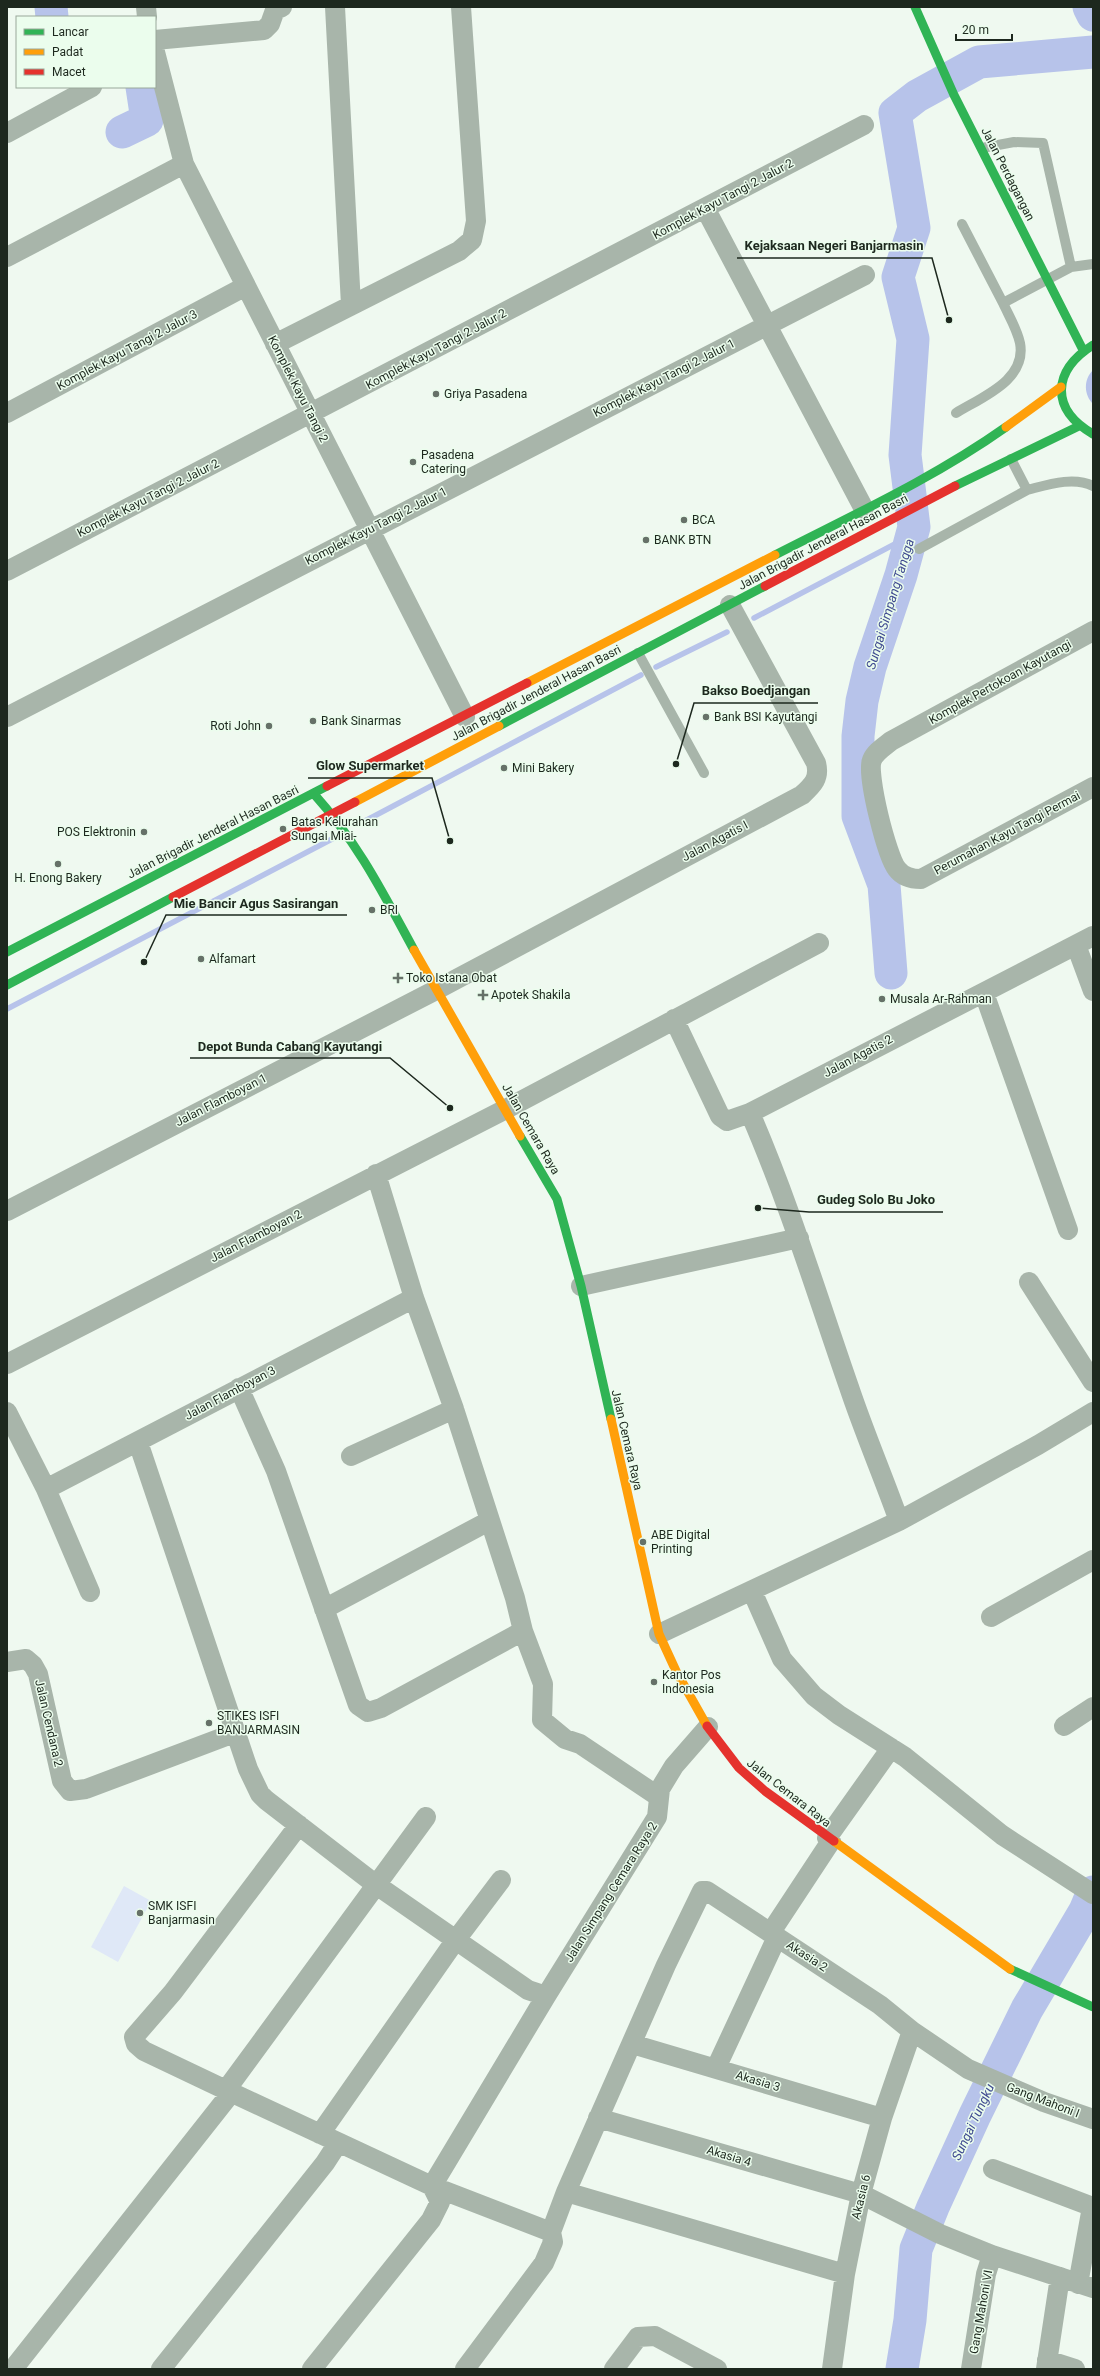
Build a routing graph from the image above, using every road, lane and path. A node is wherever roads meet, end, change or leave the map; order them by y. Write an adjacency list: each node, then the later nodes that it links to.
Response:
1 (282, 7): 5 (street)
2 (334, 7): 21 (street)
3 (460, 7): 21 (street)
4 (918, 8): 10 (main road, Jalan Perdagangan)
5 (156, 40)
6 (156, 57): 11 (street, Komplek Kayu Tangi 2)
7 (90, 88): 9 (street)
8 (864, 125): 12 (street, Komplek Kayu Tangi 2 Jalur 2)
9 (7, 134)
10 (982, 148): 16 (lane); 18 (main road, Jalan Perdagangan)
11 (184, 164): 14 (street); 19 (street, Komplek Kayu Tangi 2)
12 (705, 208): 22 (street); 29 (street, Komplek Kayu Tangi 2 Jalur 2)
13 (962, 224): 20 (lane)
14 (7, 257)
15 (1093, 264): 16 (lane)
16 (1071, 266): 18 (lane)
17 (865, 275): 22 (street, Komplek Kayu Tangi 2 Jalur 1)
18 (1047, 279): 20 (lane); 25 (main road, Jalan Perdagangan)
19 (246, 286): 23 (street, Komplek Kayu Tangi 2); 28 (street, Komplek Kayu Tangi 2 Jalur 3)
20 (1003, 303): 27 (lane)
21 (351, 305): 23 (street)
22 (767, 326): 35 (street); 36 (street, Komplek Kayu Tangi 2 Jalur 1)
23 (276, 344): 29 (street, Komplek Kayu Tangi 2)
24 (1093, 345): 25 (main road)
25 (1083, 350): 26 (main road)
26 (1061, 386): 30 (main road); 35 (main road, Jalan Brigadir Jenderal Hasan Basri)
27 (956, 413)
28 (7, 414)
29 (310, 414): 36 (street, Komplek Kayu Tangi 2); 40 (street, Komplek Kayu Tangi 2 Jalur 2)
30 (1079, 426): 31 (main road); 32 (main road, Jalan Brigadir Jenderal Hasan Basri)
31 (1093, 434)
32 (1011, 459): 34 (lane); 39 (main road, Jalan Brigadir Jenderal Hasan Basri)
33 (1093, 486): 34 (lane)
34 (1027, 490): 38 (lane)
35 (864, 510): 37 (main road, Jalan Brigadir Jenderal Hasan Basri)
36 (368, 530): 46 (street, Komplek Kayu Tangi 2 Jalur 1); 47 (street, Komplek Kayu Tangi 2)
37 (811, 537): 39 (main road); 42 (main road, Jalan Brigadir Jenderal Hasan Basri)
38 (919, 550)
39 (822, 557): 41 (main road, Jalan Brigadir Jenderal Hasan Basri)
40 (7, 571)
41 (730, 605): 44 (main road, Jalan Brigadir Jenderal Hasan Basri); 58 (street, Jalan Agatis I)
42 (657, 615): 44 (main road); 47 (main road, Jalan Brigadir Jenderal Hasan Basri)
43 (1093, 631): 52 (street, Komplek Pertokoan Kayutangi)
44 (668, 637): 45 (main road, Jalan Brigadir Jenderal Hasan Basri)
45 (638, 653): 48 (lane); 51 (main road, Jalan Brigadir Jenderal Hasan Basri)
46 (7, 717)
47 (464, 717): 50 (main road, Jalan Brigadir Jenderal Hasan Basri)
48 (704, 773)
49 (1093, 787): 52 (street, Perumahan Kayu Tangi Permai)
50 (314, 794): 51 (main road, Jalan Cemara Raya); 56 (main road, Jalan Brigadir Jenderal Hasan Basri)
51 (333, 815): 57 (main road, Jalan Brigadir Jenderal Hasan Basri); 58 (main road, Jalan Cemara Raya)
52 (921, 879)
53 (1093, 936): 55 (street, Jalan Agatis 2)
54 (819, 943): 61 (street, Jalan Flamboyan 2)
55 (1076, 945): 59 (street); 60 (street, Jalan Agatis 2)
56 (7, 952)
57 (7, 985)
58 (436, 990): 62 (main road, Jalan Cemara Raya); 65 (street, Jalan Flamboyan 1)
59 (1093, 991)
60 (984, 993): 63 (street, Jalan Agatis 2); 66 (street)
61 (674, 1019): 62 (street, Jalan Flamboyan 2); 63 (street, Jalan Agatis 2)
62 (506, 1109): 64 (street, Jalan Flamboyan 2); 69 (main road, Jalan Cemara Raya)
63 (750, 1113): 67 (street)
64 (376, 1174): 70 (street); 71 (street, Jalan Flamboyan 2)
65 (7, 1211)
66 (1068, 1230)
67 (799, 1238): 69 (street); 81 (street)
68 (1029, 1282): 72 (street)
69 (581, 1286): 88 (main road, Jalan Cemara Raya)
70 (414, 1298): 73 (street, Jalan Flamboyan 3); 74 (street)
71 (7, 1364)
72 (1093, 1382)
73 (239, 1388): 77 (street, Jalan Flamboyan 3); 85 (street)
74 (454, 1409): 78 (street); 80 (street)
75 (7, 1412): 79 (street)
76 (1093, 1412): 81 (street)
77 (138, 1442): 79 (street, Jalan Flamboyan 3); 93 (street)
78 (351, 1456)
79 (46, 1489): 84 (street)
80 (489, 1521): 85 (street); 87 (street)
81 (900, 1521): 83 (street)
82 (1093, 1560): 86 (street)
83 (752, 1591): 88 (street); 94 (street)
84 (90, 1592)
85 (324, 1608): 87 (street)
86 (991, 1617)
87 (523, 1631): 95 (street)
88 (659, 1634): 92 (main road, Jalan Cemara Raya)
89 (7, 1662): 93 (street, Jalan Cendana 2)
90 (1093, 1707): 91 (street)
91 (1064, 1726)
92 (708, 1727): 95 (street, Jalan Simpang Cemara Raya 2); 98 (main road, Jalan Cemara Raya)
93 (237, 1732): 97 (street)
94 (891, 1748): 98 (street); 101 (street)
95 (658, 1797): 104 (street, Jalan Simpang Cemara Raya 2)
96 (426, 1817): 100 (street)
97 (299, 1825): 100 (street); 109 (street)
98 (829, 1839): 102 (street); 105 (main road, Jalan Cemara Raya)
99 (501, 1880): 103 (street)
100 (375, 1884): 103 (street); 109 (street)
101 (1086, 1889)
102 (774, 1935): 106 (street, Akasia 2); 107 (street, Akasia 2); 108 (street)
103 (455, 1941): 104 (street); 113 (street)
104 (546, 1996): 116 (street, Jalan Simpang Cemara Raya 2)
105 (1093, 2007)
106 (912, 2031): 111 (street, Akasia 6); 112 (street, Gang Mahoni I)
107 (632, 2044): 108 (street, Akasia 3); 110 (street)
108 (716, 2068): 111 (street, Akasia 3)
109 (228, 2092): 113 (street); 125 (street)
110 (598, 2118): 117 (street); 118 (street, Akasia 4)
111 (882, 2118): 118 (street, Akasia 6)
112 (1093, 2119)
113 (320, 2134): 114 (street)
114 (338, 2143): 116 (street); 126 (street)
115 (993, 2169): 119 (street)
116 (432, 2186): 120 (street); 127 (street)
117 (566, 2192): 120 (street); 122 (street)
118 (861, 2194): 121 (street, Akasia 4); 122 (street, Akasia 6)
119 (1092, 2207): 123 (street)
120 (551, 2232): 128 (street)
121 (992, 2255): 123 (street, Akasia 4); 132 (street, Gang Mahoni VI)
122 (845, 2274): 131 (street, Akasia 6)
123 (1077, 2283): 124 (street)
124 (1047, 2365): 133 (street)
125 (13, 2369)
126 (161, 2369)
127 (312, 2369)
128 (465, 2369)
129 (614, 2369): 130 (street)
130 (717, 2369)
131 (832, 2369)
132 (971, 2369)
133 (1075, 2369)

